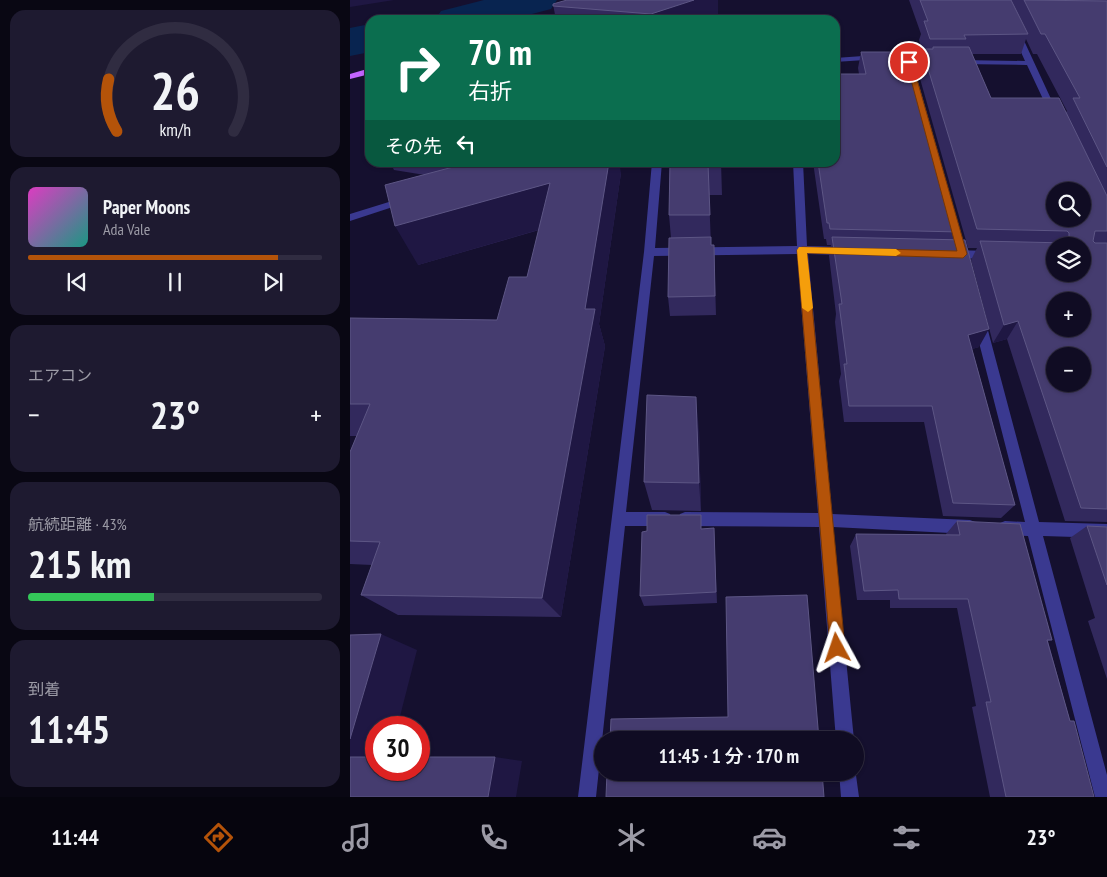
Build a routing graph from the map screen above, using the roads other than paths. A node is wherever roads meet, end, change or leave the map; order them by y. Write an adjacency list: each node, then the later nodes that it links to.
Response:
1 (1012, 23): 5 (street)
2 (883, 58): 3 (street)
3 (840, 60)
4 (946, 62): 5 (street)
5 (1030, 63): 8 (street)
6 (365, 72): 7 (main road)
7 (350, 77)
8 (1058, 123)
9 (657, 167): 14 (street)
10 (798, 167): 13 (street)
11 (414, 197): 12 (street)
12 (350, 218)
13 (802, 250): 14 (street); 15 (street); 20 (street)
14 (649, 252): 19 (street)
15 (859, 252)
16 (944, 254): 17 (street)
17 (1000, 255)
18 (977, 311): 21 (street)
19 (618, 519): 20 (street); 25 (street)
20 (827, 520): 21 (street); 23 (street)
21 (1033, 529): 22 (street); 27 (street)
22 (1107, 531)
23 (844, 731)
24 (849, 781): 26 (street)
25 (587, 797)
26 (850, 797)
27 (1104, 797)

